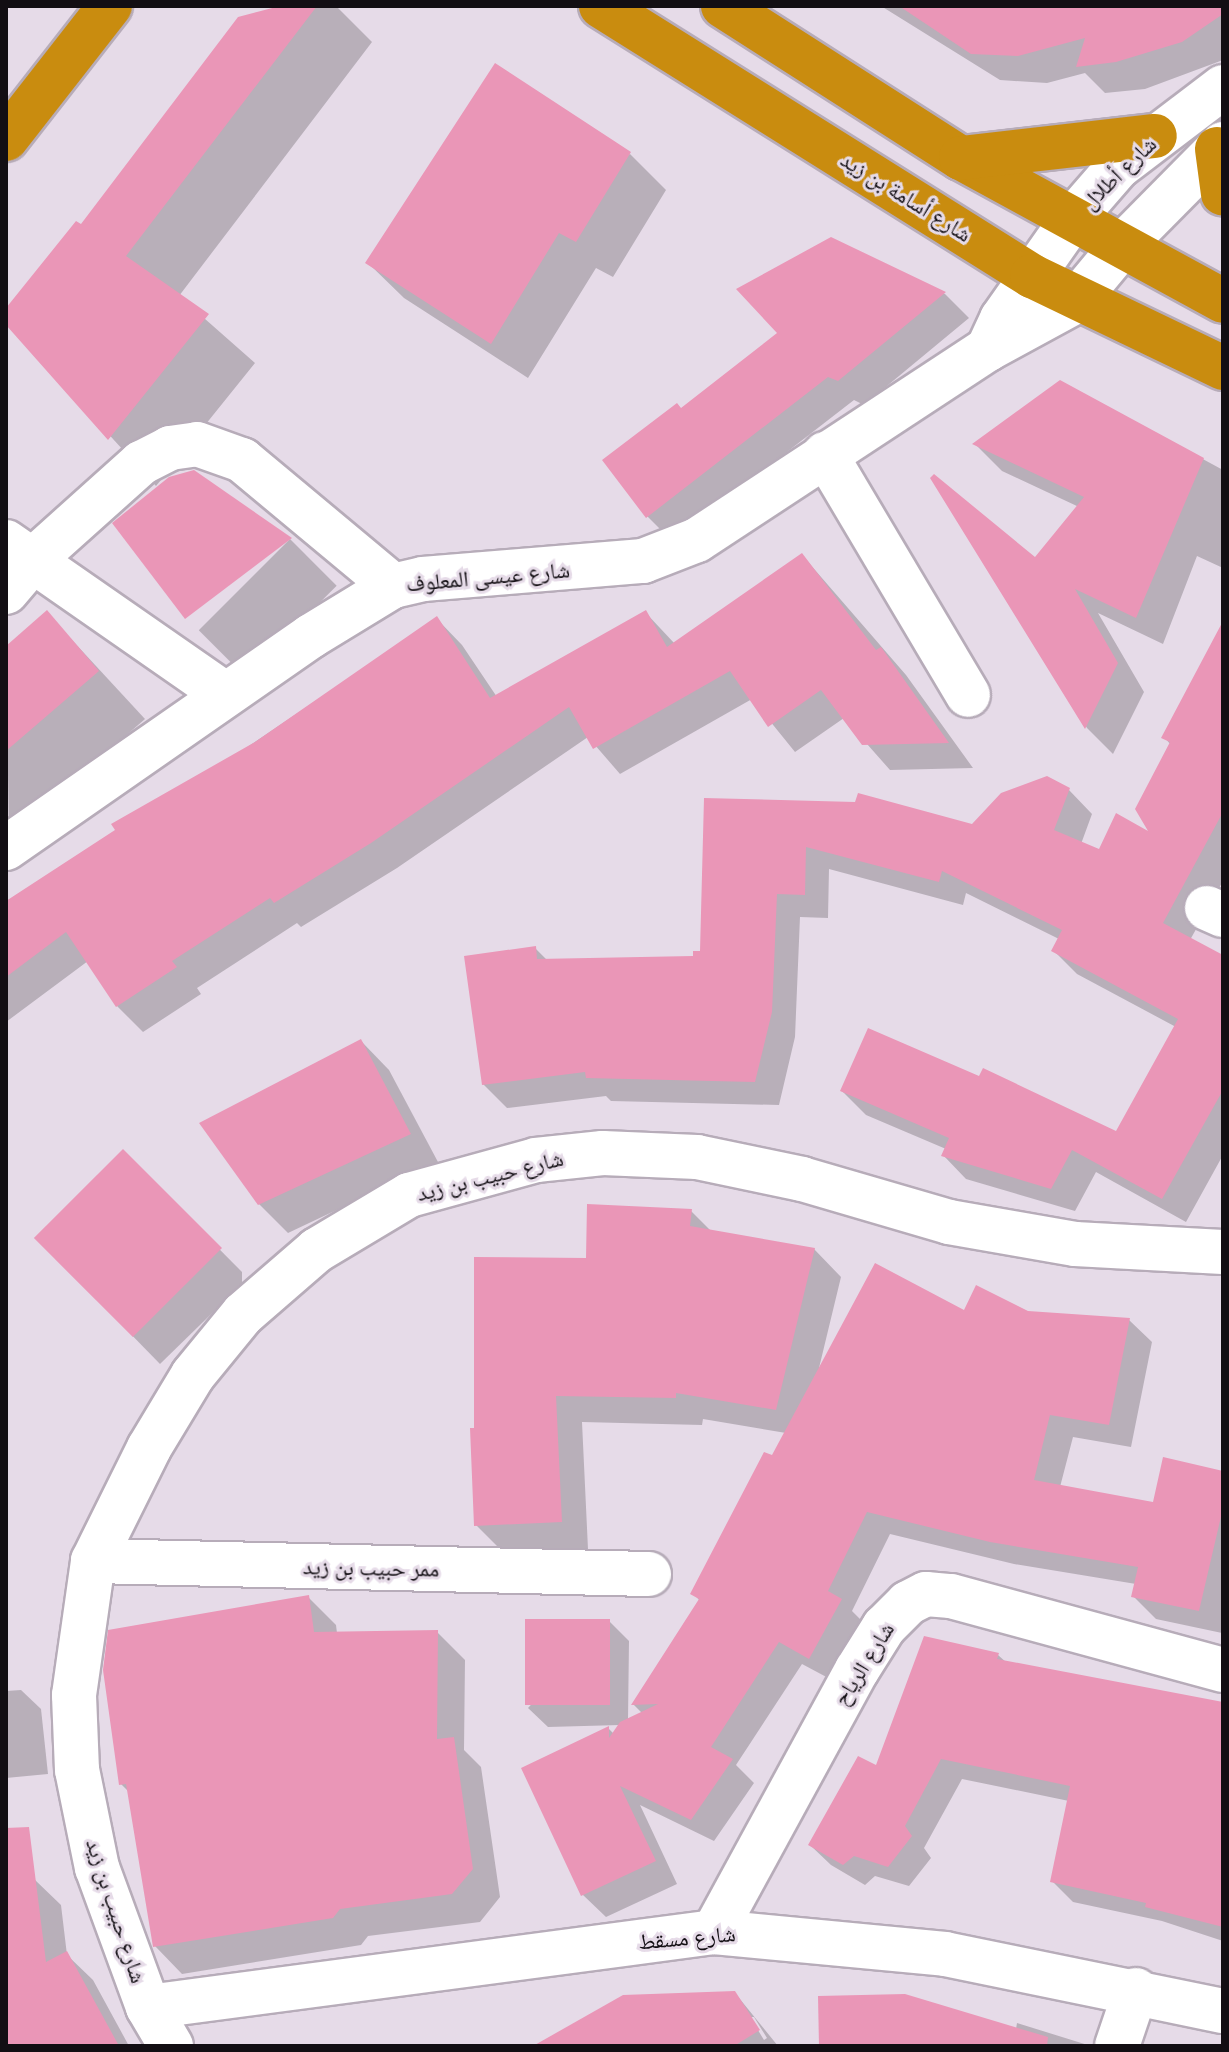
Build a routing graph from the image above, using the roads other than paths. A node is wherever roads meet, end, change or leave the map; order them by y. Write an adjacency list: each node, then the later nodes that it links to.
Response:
1 (601, 6): 12 (highway, شارع أسامة بن زيد)
2 (723, 6): 8 (highway)
3 (111, 12): 6 (highway)
4 (1223, 87): 5 (street, شارع أطلال)
5 (1155, 136): 8 (highway); 10 (street, شارع أطلال)
6 (6, 139)
7 (1220, 146): 9 (highway); 11 (street)
8 (961, 158): 10 (highway)
9 (1223, 194)
10 (1071, 221): 11 (highway); 12 (street, شارع أطلال)
11 (1121, 247): 13 (street); 14 (highway)
12 (1032, 276): 13 (highway, شارع أسامة بن زيد); 15 (street, شارع عيسى المعلوف)
13 (1076, 301): 15 (street, شارع عيسى المعلوف); 16 (highway, شارع أسامة بن زيد)
14 (1223, 301)
15 (988, 349): 17 (street, شارع عيسى المعلوف)
16 (1223, 368)
17 (825, 454): 19 (street, شارع عيسى المعلوف); 22 (street)
18 (20, 550): 19 (street); 20 (street); 21 (street)
19 (393, 586): 21 (street, شارع عيسى المعلوف)
20 (6, 592)
21 (225, 694): 23 (street, شارع عيسى المعلوف)
22 (968, 695)
23 (6, 848)
24 (1219, 1244): 25 (street, شارع حبيب بن زيد)
25 (93, 1561): 26 (street, ممر حبيب بن زيد); 30 (street, شارع حبيب بن زيد)
26 (649, 1574)
27 (1223, 1670): 28 (street, شارع الرياح)
28 (714, 1932): 29 (street, شارع مسقط); 30 (street, شارع مسقط)
29 (1136, 1990): 31 (street, شارع مسقط); 33 (street)
30 (148, 2007): 32 (street, شارع حبيب بن زيد)
31 (1223, 2011)
32 (171, 2046)
33 (1117, 2046)

